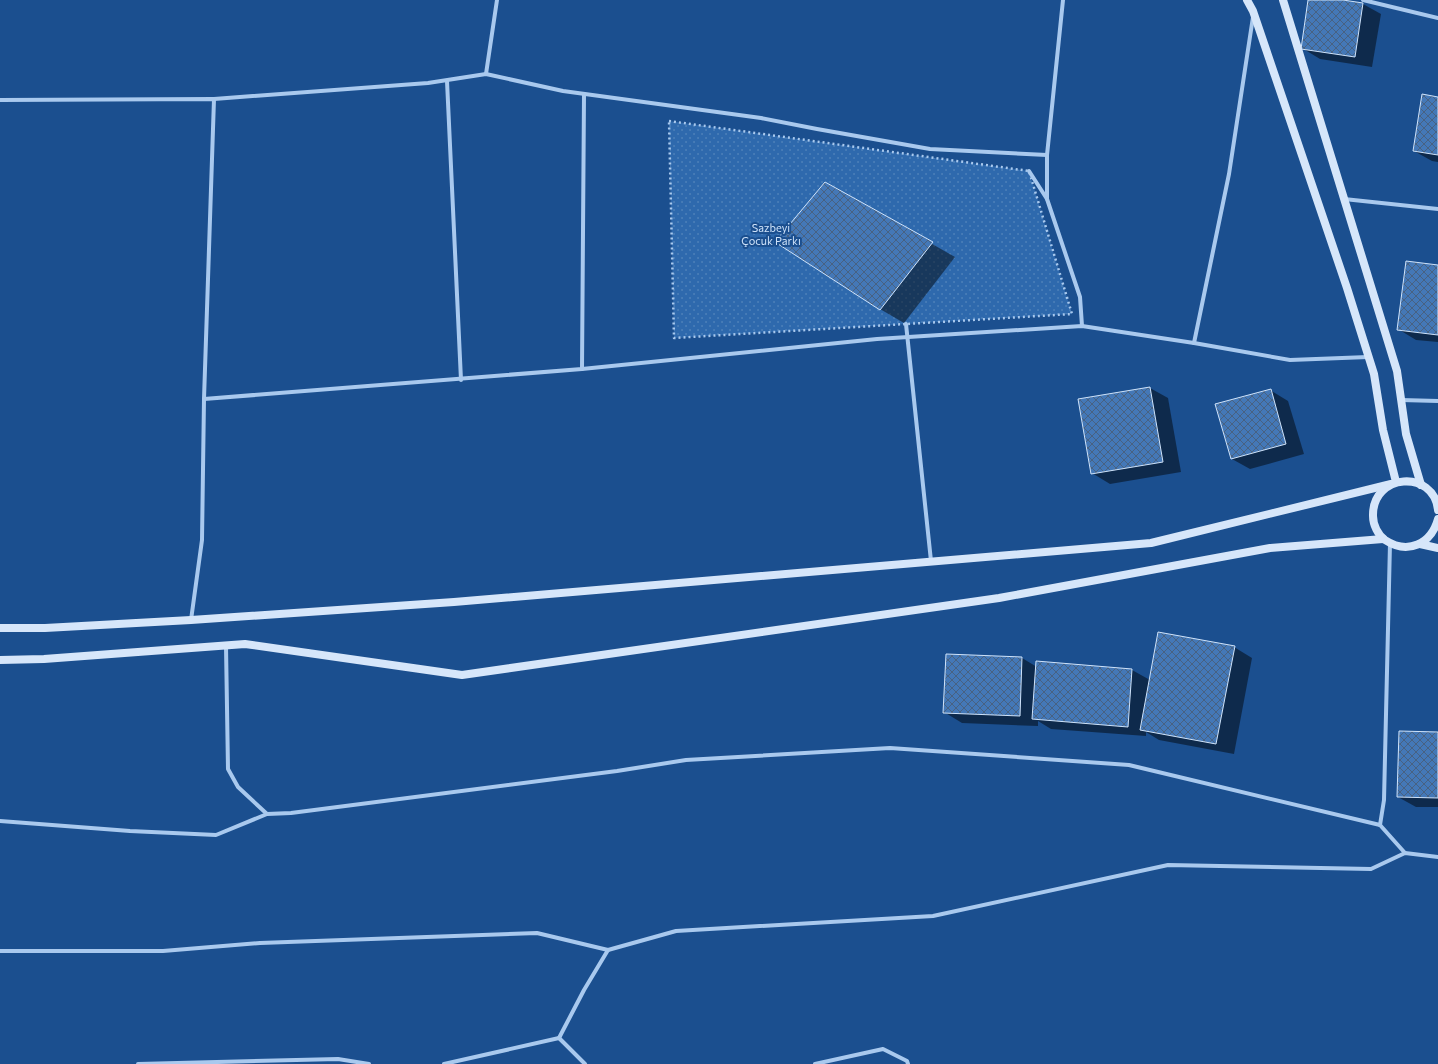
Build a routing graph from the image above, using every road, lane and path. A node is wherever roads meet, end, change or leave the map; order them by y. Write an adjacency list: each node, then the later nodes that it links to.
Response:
1 (497, 0): 8 (street)
2 (1063, 0): 13 (street)
3 (1248, 0): 6 (street)
4 (1283, 0): 16 (street)
5 (1363, 0): 7 (street)
6 (1254, 11): 21 (street); 22 (street)
7 (1438, 18)
8 (486, 74): 9 (street); 10 (street)
9 (447, 81): 11 (street); 24 (street)
10 (584, 95): 13 (street); 23 (street)
11 (214, 99): 12 (street); 25 (street)
12 (0, 100)
13 (1048, 155): 15 (street)
14 (1029, 171): 15 (street); 18 (path); 18 (path)
15 (1047, 199): 19 (street)
16 (1344, 199): 17 (street); 26 (street)
17 (1438, 210)
18 (906, 324): 20 (street)
19 (1082, 326): 20 (street); 21 (street)
20 (908, 336): 23 (street); 36 (street)
21 (1194, 343): 22 (street)
22 (1368, 357): 28 (street)
23 (582, 369): 24 (street)
24 (461, 380): 25 (street)
25 (204, 399): 37 (street)
26 (1401, 400): 27 (street); 29 (street)
27 (1438, 401)
28 (1393, 483): 29 (street); 33 (street); 36 (street)
29 (1421, 485): 30 (street)
30 (1436, 497): 31 (street)
31 (1438, 510)
32 (1438, 520): 34 (street)
33 (1387, 541): 34 (street); 39 (street); 43 (street)
34 (1420, 544): 35 (street)
35 (1438, 548)
36 (931, 561): 37 (street)
37 (191, 620): 38 (street)
38 (0, 628)
39 (226, 645): 40 (street); 41 (street)
40 (0, 660)
41 (267, 814): 42 (street); 43 (street)
42 (0, 821)
43 (1380, 825): 44 (street)
44 (1406, 853): 45 (street); 46 (street)
45 (1438, 857)
46 (608, 950): 47 (street); 48 (street)
47 (0, 951)
48 (558, 1038): 51 (street); 52 (street)
49 (138, 1064): 50 (street)
50 (369, 1064)
51 (444, 1064)
52 (585, 1064)
53 (815, 1064): 54 (street)
54 (908, 1064)

